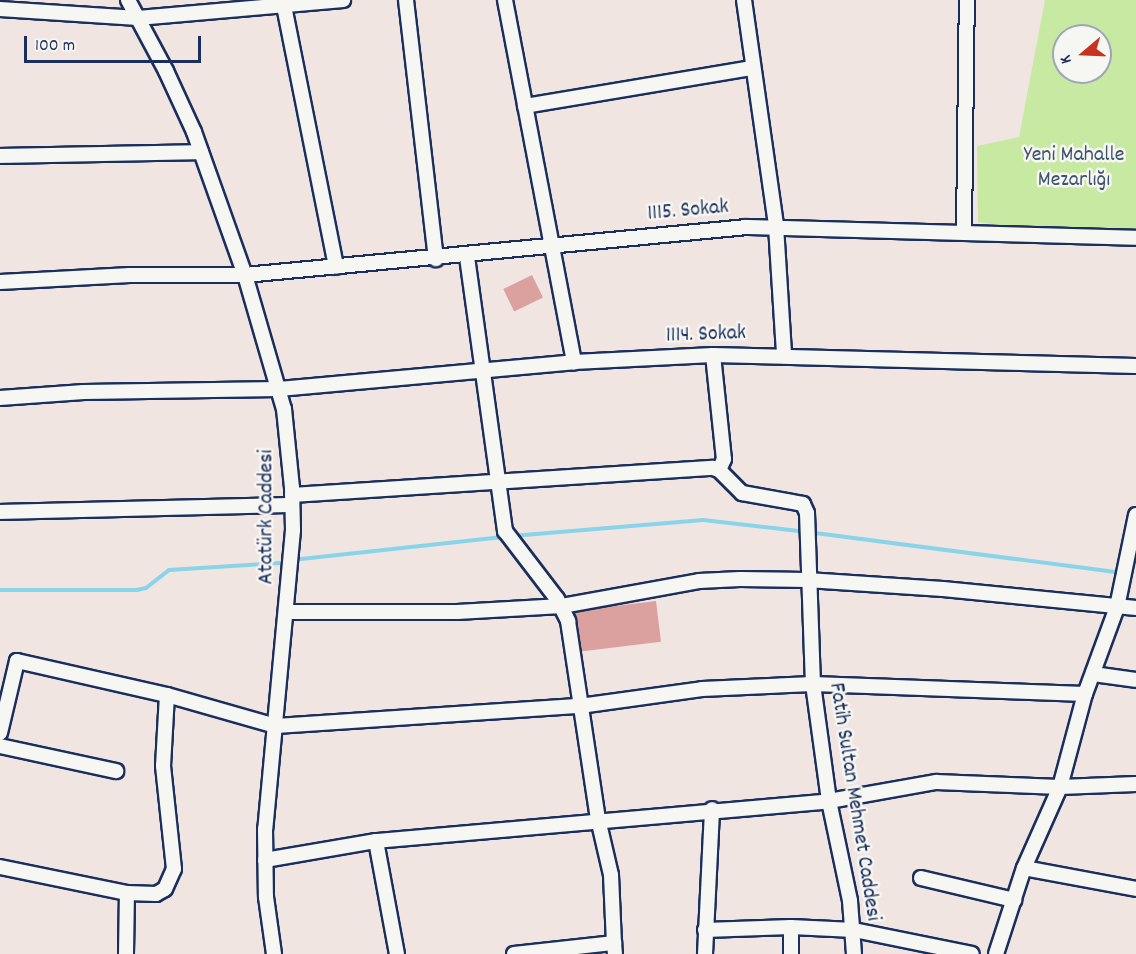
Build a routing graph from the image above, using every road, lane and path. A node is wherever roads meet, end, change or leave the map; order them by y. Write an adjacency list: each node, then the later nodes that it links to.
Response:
1 (128, 0): 9 (street, Atatürk Caddesi)
2 (343, 0): 7 (street)
3 (406, 0): 19 (street)
4 (505, 0): 11 (street)
5 (744, 0): 10 (street)
6 (967, 0): 15 (street)
7 (284, 6): 9 (street); 20 (street)
8 (0, 9): 9 (street)
9 (138, 18): 12 (street, Atatürk Caddesi)
10 (753, 68): 11 (street); 14 (street)
11 (525, 106): 17 (street)
12 (201, 152): 13 (street); 21 (street, Atatürk Caddesi)
13 (0, 156)
14 (776, 226): 15 (street, 1115. Sokak); 17 (street, 1115. Sokak); 23 (street)
15 (964, 231): 16 (street, 1115. Sokak)
16 (1136, 238)
17 (551, 246): 18 (street, 1115. Sokak); 25 (street)
18 (467, 256): 19 (street, 1115. Sokak); 27 (street)
19 (436, 259): 20 (street, 1115. Sokak)
20 (336, 267): 21 (street, 1115. Sokak)
21 (245, 275): 22 (street, 1115. Sokak); 28 (street, Atatürk Caddesi)
22 (0, 282)
23 (784, 354): 24 (street, 1114. Sokak); 26 (street, 1114. Sokak)
24 (713, 355): 25 (street, 1114. Sokak); 30 (street)
25 (574, 362): 27 (street, 1114. Sokak)
26 (1136, 366)
27 (482, 370): 28 (street, 1114. Sokak); 31 (street)
28 (279, 389): 29 (street, 1114. Sokak); 32 (street, Atatürk Caddesi)
29 (0, 398)
30 (719, 470): 31 (street); 35 (street, Fatih Sultan Mehmet Caddesi)
31 (497, 480): 32 (street); 36 (street)
32 (292, 500): 33 (street); 39 (street, Atatürk Caddesi)
33 (0, 512)
34 (1136, 515): 37 (street)
35 (807, 580): 36 (street); 37 (street); 42 (street, Fatih Sultan Mehmet Caddesi)
36 (562, 606): 39 (street); 45 (street)
37 (1117, 607): 38 (street); 40 (street)
38 (1136, 608)
39 (287, 612): 46 (street, Atatürk Caddesi)
40 (1093, 674): 41 (street); 43 (street)
41 (1136, 680)
42 (813, 684): 43 (street); 45 (street); 52 (street, Fatih Sultan Mehmet Caddesi)
43 (1085, 694): 51 (street)
44 (167, 695): 46 (street); 47 (street); 61 (street)
45 (580, 706): 46 (street); 54 (street)
46 (276, 726): 56 (street, Atatürk Caddesi)
47 (0, 733)
48 (0, 746): 49 (street)
49 (116, 771)
50 (1136, 784): 51 (street)
51 (1060, 787): 52 (street); 58 (street)
52 (829, 801): 53 (street); 65 (street, Fatih Sultan Mehmet Caddesi)
53 (712, 809): 54 (street); 64 (street)
54 (598, 819): 55 (street); 66 (street)
55 (376, 841): 56 (street); 69 (street)
56 (265, 860): 68 (street, Atatürk Caddesi)
57 (0, 867): 61 (street)
58 (1024, 868): 60 (street); 62 (street)
59 (921, 878): 62 (street)
60 (1136, 888)
61 (127, 893): 67 (street)
62 (1014, 900): 75 (street)
63 (791, 927): 64 (street); 65 (street); 72 (street)
64 (705, 930): 71 (street)
65 (854, 930): 73 (street, Fatih Sultan Mehmet Caddesi); 74 (street)
66 (614, 948): 70 (street)
67 (126, 954)
68 (274, 954)
69 (397, 954)
70 (514, 954)
71 (705, 954)
72 (790, 954)
73 (854, 954)
74 (972, 954)
75 (996, 954)

